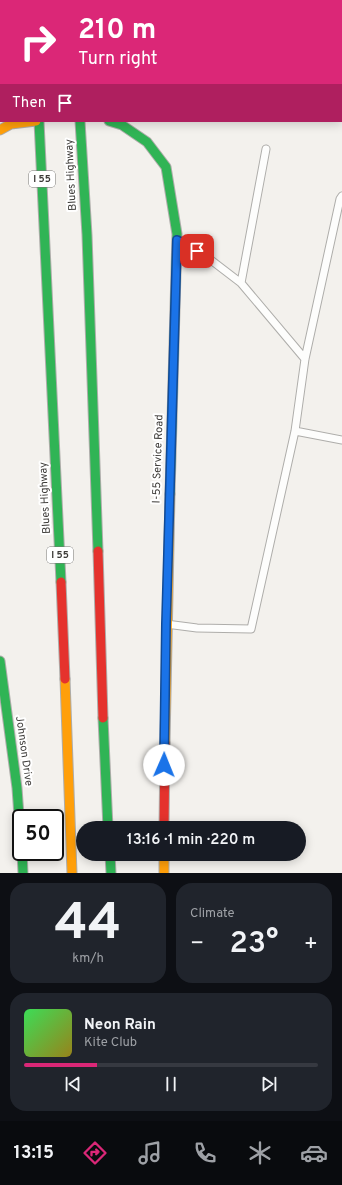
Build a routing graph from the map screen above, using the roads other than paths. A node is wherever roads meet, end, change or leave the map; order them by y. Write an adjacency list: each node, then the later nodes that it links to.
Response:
1 (29, 122): 5 (main road)
2 (38, 122): 23 (main road, Blues Highway / I 55)
3 (80, 122): 17 (main road, Blues Highway)
4 (122, 123): 8 (main road, I-55 Service Road)
5 (0, 130)
6 (266, 149): 9 (lane)
7 (342, 196): 10 (lane)
8 (177, 240): 9 (lane); 13 (main road, I-55 Service Road)
9 (241, 283): 10 (lane)
10 (306, 359): 11 (lane)
11 (295, 431): 12 (lane); 13 (lane)
12 (342, 440)
13 (166, 624): 18 (main road, I-55 Service Road)
14 (0, 661): 15 (main road, Johnson Drive)
15 (1, 677): 16 (main road, Johnson Drive)
16 (18, 809)
17 (108, 821)
18 (164, 821)
19 (22, 861): 22 (main road)
20 (110, 861): 24 (main road)
21 (164, 861): 25 (main road)
22 (23, 873)
23 (72, 873)
24 (111, 873)
25 (164, 873)

